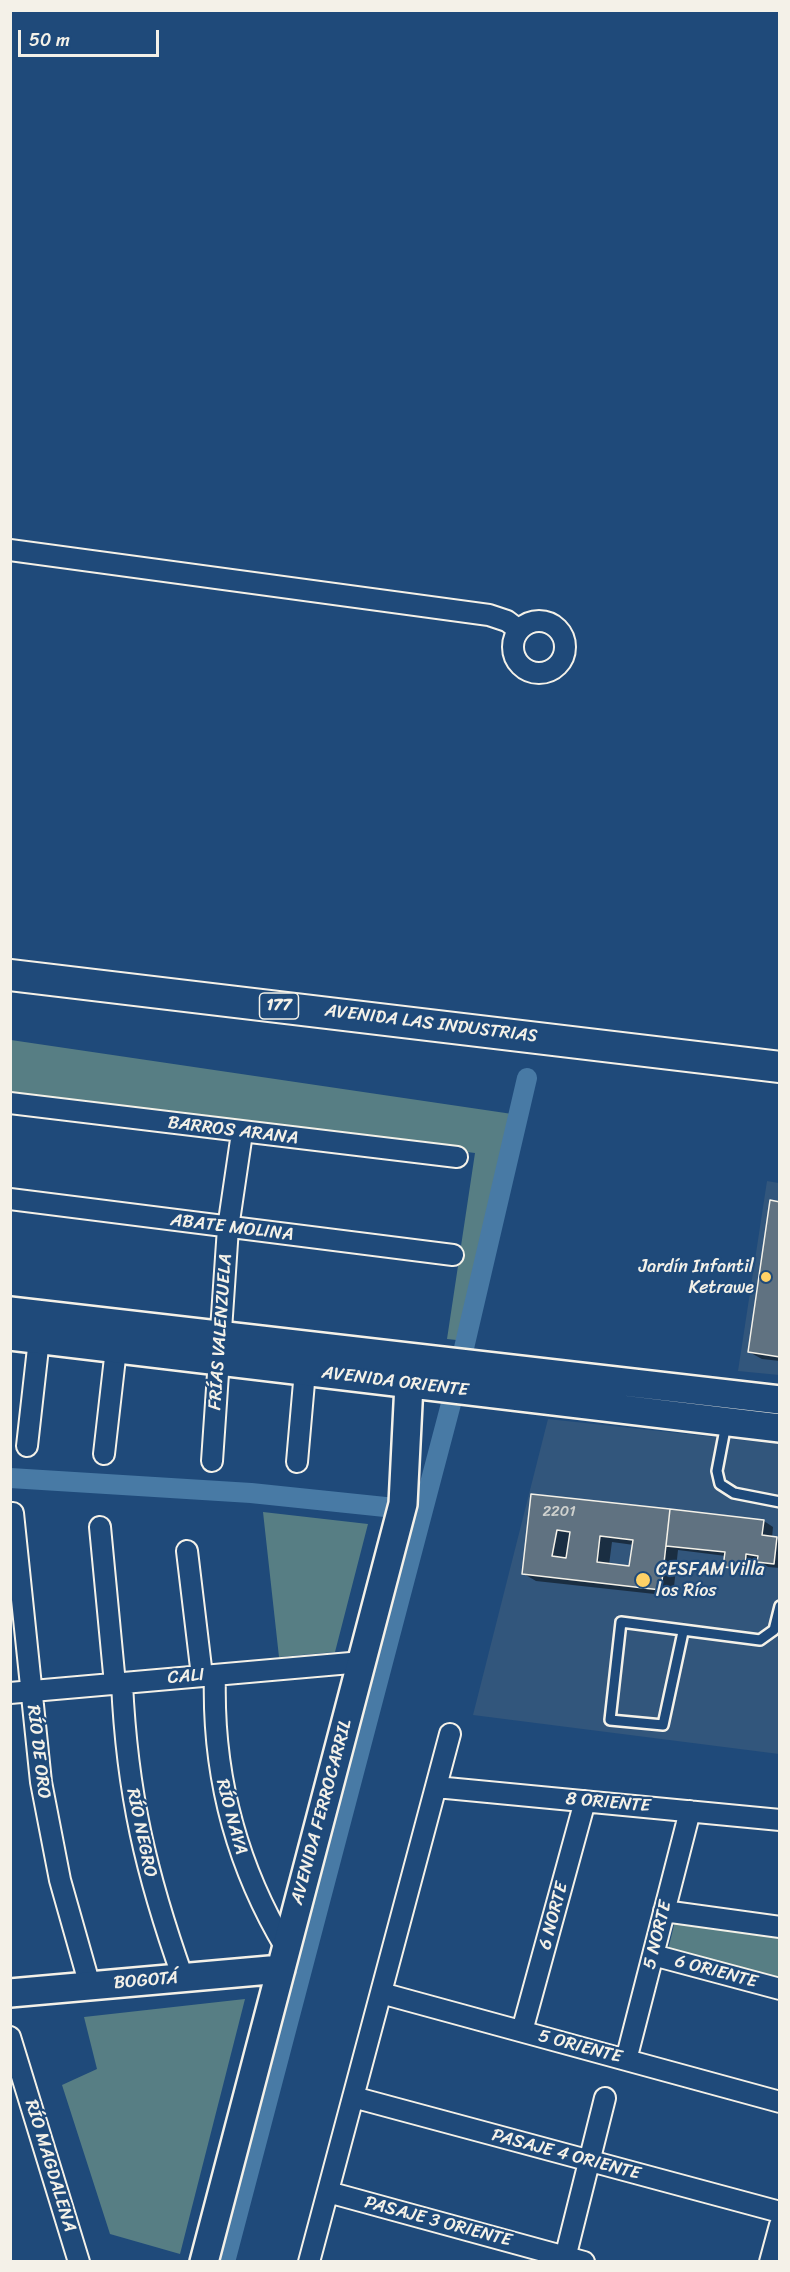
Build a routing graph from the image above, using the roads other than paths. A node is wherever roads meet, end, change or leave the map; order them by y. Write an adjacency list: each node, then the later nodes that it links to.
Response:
1 (10, 550): 2 (street)
2 (519, 630)
3 (10, 975): 4 (main road, AVENIDA LAS INDUSTRIAS / 177)
4 (780, 1067)
5 (10, 1103): 6 (street, BARROS ARANA)
6 (242, 1133): 7 (street, BARROS ARANA); 9 (street, FRÍAS VALENZUELA)
7 (457, 1157)
8 (10, 1199): 9 (street, ABATE MOLINA)
9 (228, 1228): 10 (street, ABATE MOLINA); 15 (street, FRÍAS VALENZUELA)
10 (453, 1255)
11 (10, 1311): 15 (street, AVENIDA ORIENTE)
12 (10, 1336): 13 (street, AVENIDA ORIENTE)
13 (39, 1339): 14 (street, AVENIDA ORIENTE); 21 (street)
14 (116, 1349): 15 (street, AVENIDA ORIENTE); 22 (street)
15 (220, 1349): 16 (street, AVENIDA ORIENTE); 17 (street, AVENIDA ORIENTE); 23 (street, FRÍAS VALENZUELA)
16 (305, 1371): 17 (street, AVENIDA ORIENTE); 24 (street)
17 (411, 1372): 18 (street, AVENIDA ORIENTE); 19 (street, AVENIDA ORIENTE); 31 (street, AVENIDA FERROCARRIL)
18 (780, 1400)
19 (726, 1421): 20 (street, AVENIDA ORIENTE); 25 (lane)
20 (780, 1428)
21 (27, 1446)
22 (104, 1454)
23 (212, 1461)
24 (297, 1462)
25 (780, 1502)
26 (13, 1513): 34 (street, RÍO DE ORO)
27 (100, 1527): 33 (street, RÍO NEGRO)
28 (187, 1551): 32 (street, RÍO NAYA)
29 (780, 1606): 30 (lane)
30 (683, 1632): 30 (lane)
31 (362, 1662): 32 (street, CALI); 44 (street, AVENIDA FERROCARRIL)
32 (208, 1676): 33 (street, CALI); 44 (street, RÍO NAYA)
33 (119, 1683): 34 (street, CALI); 45 (street, RÍO NEGRO)
34 (31, 1691): 35 (street, CALI); 46 (street, RÍO DE ORO)
35 (10, 1693)
36 (450, 1734): 37 (street)
37 (436, 1787): 38 (street, 8 ORIENTE); 49 (street)
38 (585, 1801): 39 (street, 8 ORIENTE); 50 (street, 6 NORTE)
39 (690, 1811): 40 (street, 8 ORIENTE); 41 (street, 5 NORTE)
40 (780, 1820)
41 (664, 1911): 42 (street); 43 (street, 5 NORTE)
42 (780, 1927)
43 (653, 1955): 47 (street, 6 ORIENTE); 52 (street, 5 NORTE)
44 (284, 1958): 45 (street, BOGOTÁ); 62 (street, AVENIDA FERROCARRIL)
45 (183, 1978): 46 (street, BOGOTÁ)
46 (90, 1986): 48 (street, BOGOTÁ)
47 (780, 1989)
48 (10, 1992)
49 (381, 1993): 50 (street, 5 ORIENTE); 53 (street)
50 (522, 2031): 52 (street, 5 ORIENTE)
51 (10, 2037): 61 (street, RÍO MAGDALENA)
52 (626, 2060): 55 (street, 5 ORIENTE)
53 (353, 2097): 56 (street, PASAJE 4 ORIENTE); 57 (street)
54 (604, 2098): 56 (street)
55 (780, 2102)
56 (589, 2162): 58 (street, PASAJE 4 ORIENTE); 60 (street)
57 (328, 2192): 60 (street, PASAJE 3 ORIENTE); 63 (street)
58 (780, 2212)
59 (780, 2225): 64 (street)
60 (571, 2260)
61 (79, 2262)
62 (204, 2262)
63 (309, 2262)
64 (770, 2262)

